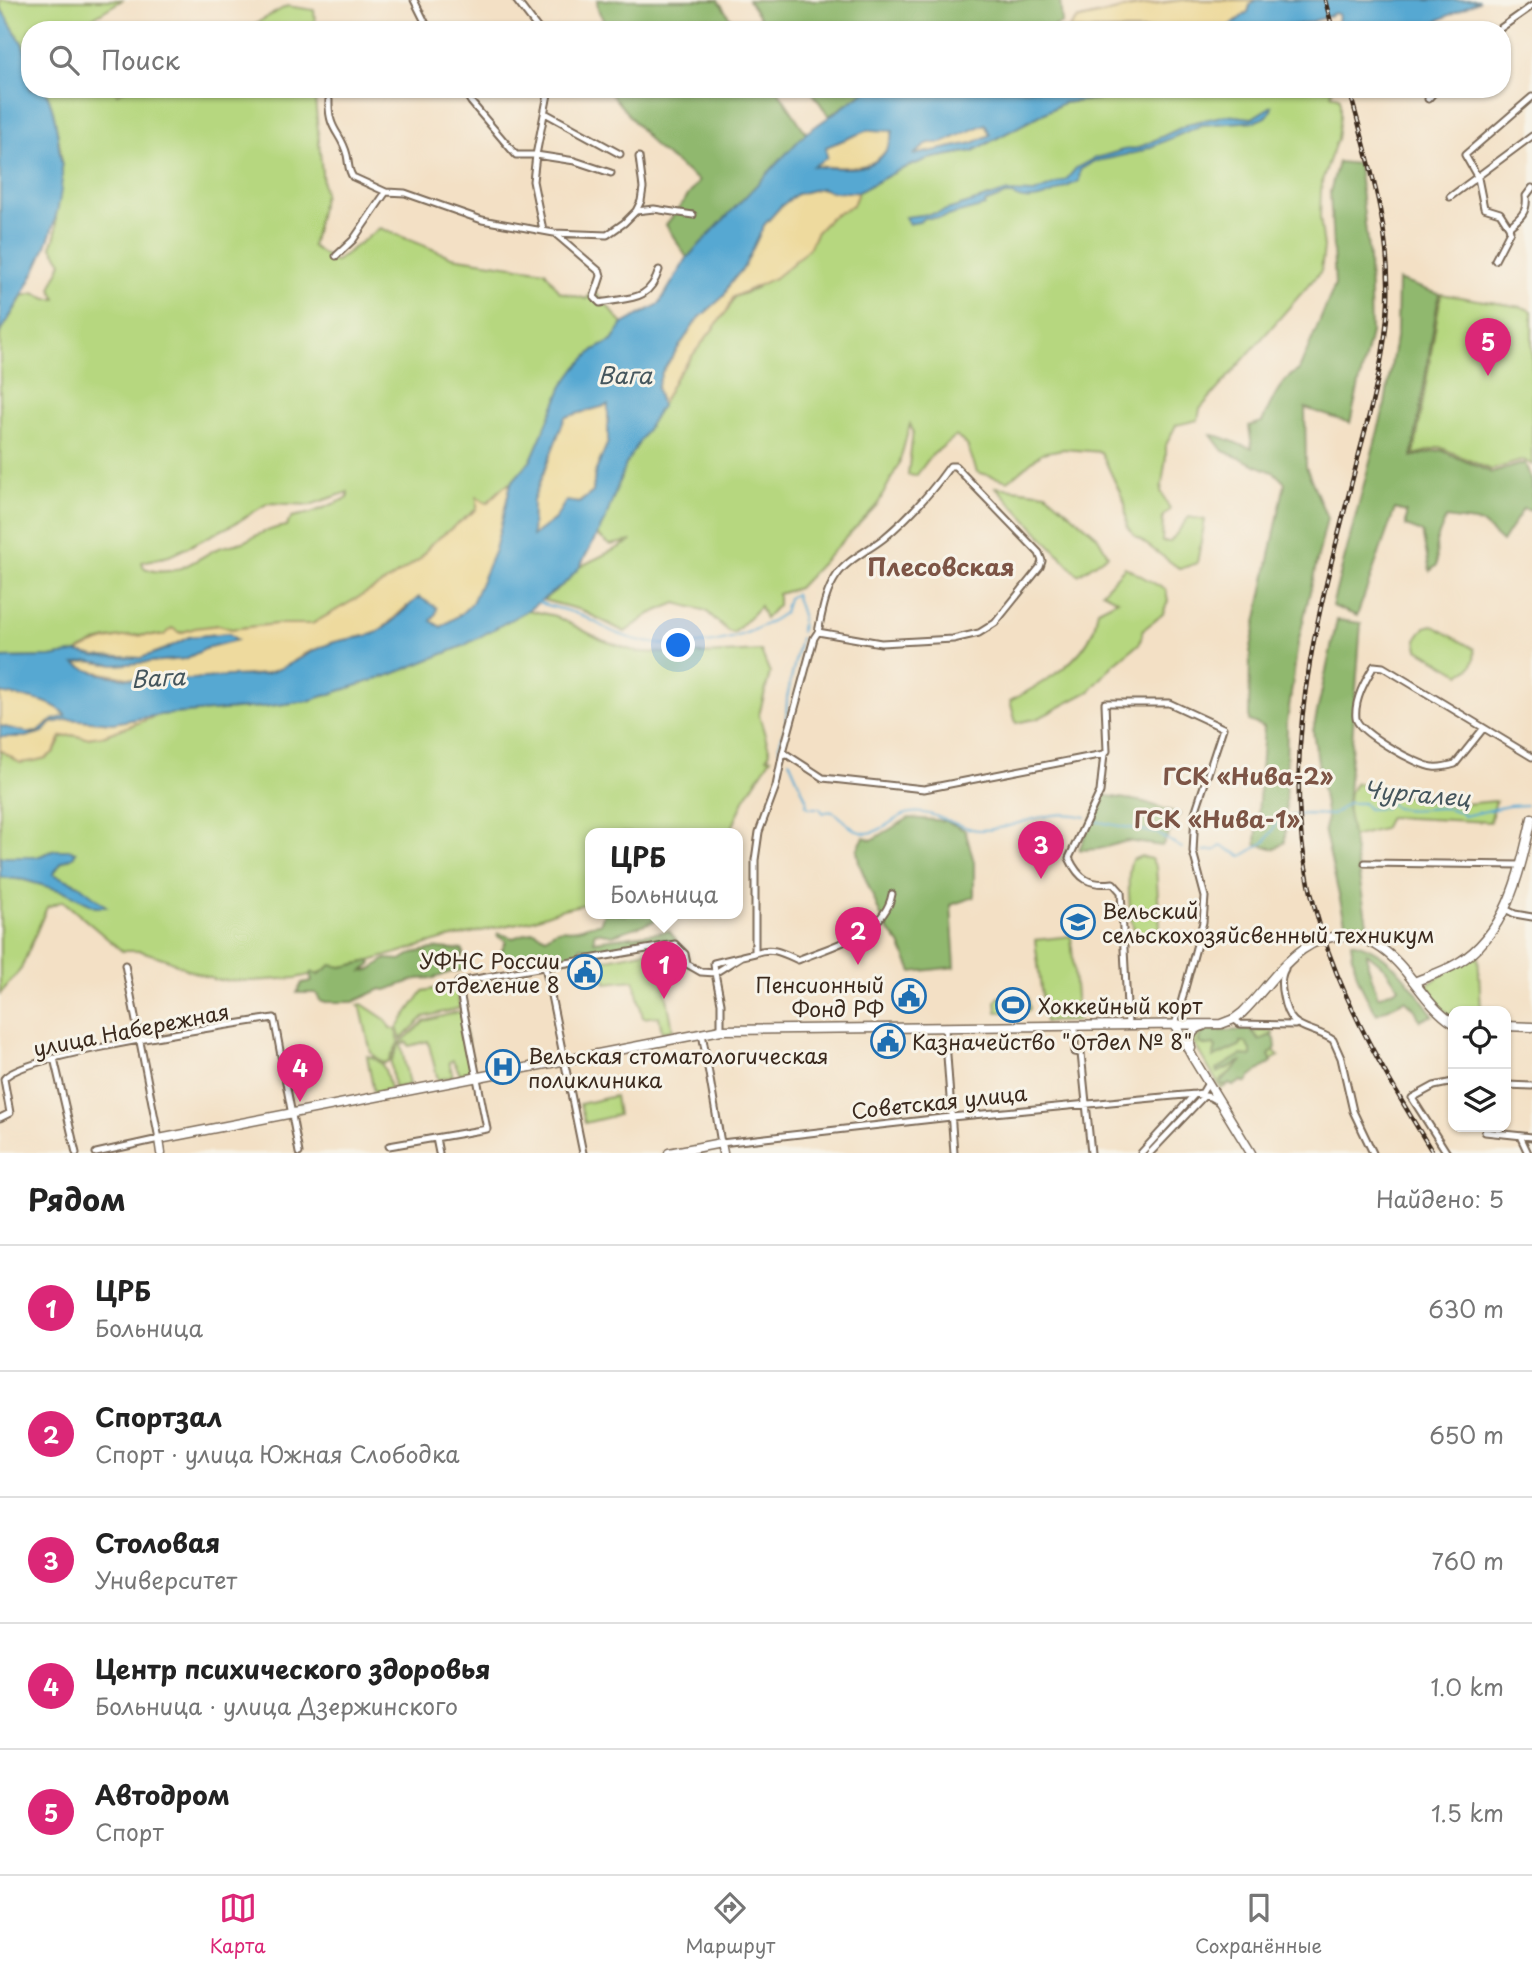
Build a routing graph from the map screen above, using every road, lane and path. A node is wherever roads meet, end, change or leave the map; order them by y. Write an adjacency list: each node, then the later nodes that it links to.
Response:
1 (414, 0): 4 (street)
2 (516, 0): 5 (street)
3 (1532, 6): 6 (street)
4 (424, 21)
5 (532, 21)
6 (1511, 21)
7 (1532, 97): 17 (street)
8 (469, 98): 14 (street)
9 (548, 98): 11 (street)
10 (329, 100): 19 (street)
11 (545, 113): 13 (street); 14 (street)
12 (1532, 136): 17 (street)
13 (620, 153)
14 (536, 155): 16 (street); 24 (street)
15 (639, 157): 21 (street)
16 (611, 173)
17 (1478, 178): 20 (street); 23 (street)
18 (1532, 188): 23 (street)
19 (386, 192): 24 (street); 26 (street)
20 (1450, 197)
21 (636, 211): 22 (street); 25 (street)
22 (693, 215)
23 (1509, 228): 27 (street)
24 (543, 230): 25 (street)
25 (554, 233): 28 (street)
26 (336, 256)
27 (1496, 260)
28 (659, 271)
29 (818, 632): 29 (street); 31 (street)
30 (1483, 729): 30 (street); 33 (street)
31 (783, 751): 32 (street); 40 (street)
32 (1104, 754): 52 (street); 55 (street)
33 (1532, 758)
34 (1532, 818): 36 (main road)
35 (1366, 863): 36 (street)
36 (1521, 865): 38 (main road)
37 (892, 894): 40 (street)
38 (1504, 909): 39 (street); 45 (main road)
39 (1532, 917)
40 (755, 953): 46 (street)
41 (1290, 960): 42 (main road); 50 (main road); 56 (street)
42 (1399, 964): 45 (main road); 48 (main road)
43 (125, 965): 64 (street)
44 (545, 966): 46 (street); 67 (street); 68 (street)
45 (1437, 972): 47 (main road)
46 (715, 973): 61 (street)
47 (1427, 977): 48 (main road); 49 (main road)
48 (1414, 982): 49 (main road)
49 (1423, 993): 51 (main road)
50 (1234, 1019): 54 (main road); 56 (street)
51 (1448, 1019)
52 (1175, 1025): 53 (main road); 55 (main road); 63 (main road)
53 (1186, 1025): 54 (main road); 63 (main road)
54 (1208, 1025): 66 (main road)
55 (1128, 1026): 57 (main road)
56 (1298, 1026): 100 (street)
57 (1075, 1027): 60 (main road); 76 (street)
58 (1511, 1027): 59 (main road)
59 (1532, 1027)
60 (945, 1028): 61 (main road); 78 (street)
61 (721, 1030): 62 (main road)
62 (702, 1033): 67 (main road); 85 (street)
63 (1182, 1037): 66 (main road)
64 (141, 1039): 65 (street, улица Набережная); 77 (street, улица Набережная); 84 (street)
65 (54, 1058): 79 (street, улица Набережная); 87 (street)
66 (1193, 1058): 69 (main road)
67 (564, 1061): 68 (main road); 92 (street)
68 (478, 1079): 77 (main road); 83 (street)
69 (1208, 1083): 73 (street); 75 (main road)
70 (1448, 1083): 101 (street)
71 (1511, 1085): 72 (street)
72 (1532, 1086)
73 (1195, 1094): 74 (street, Советская улица); 76 (street, Советская улица); 97 (street)
74 (1204, 1096): 75 (street, Советская улица); 98 (street)
75 (1219, 1102): 99 (main road)
76 (1085, 1104): 78 (street, Советская улица); 96 (street)
77 (292, 1113): 84 (main road); 90 (street)
78 (951, 1117): 85 (street, Советская улица); 95 (street)
79 (0, 1118)
80 (1485, 1132): 81 (street)
81 (1520, 1136): 82 (street); 102 (street)
82 (1532, 1137)
83 (436, 1138): 86 (street); 91 (street)
84 (159, 1139): 88 (street); 89 (main road)
85 (721, 1143): 93 (main road, Советская улица); 94 (main road)
86 (389, 1146)
87 (76, 1153)
88 (96, 1153)
89 (161, 1153)
90 (299, 1153)
91 (439, 1153)
92 (583, 1153)
93 (668, 1153)
94 (723, 1153)
95 (954, 1153)
96 (1091, 1153)
97 (1141, 1153)
98 (1150, 1153)
99 (1251, 1153)
100 (1373, 1153)
101 (1447, 1153)
102 (1528, 1153)

